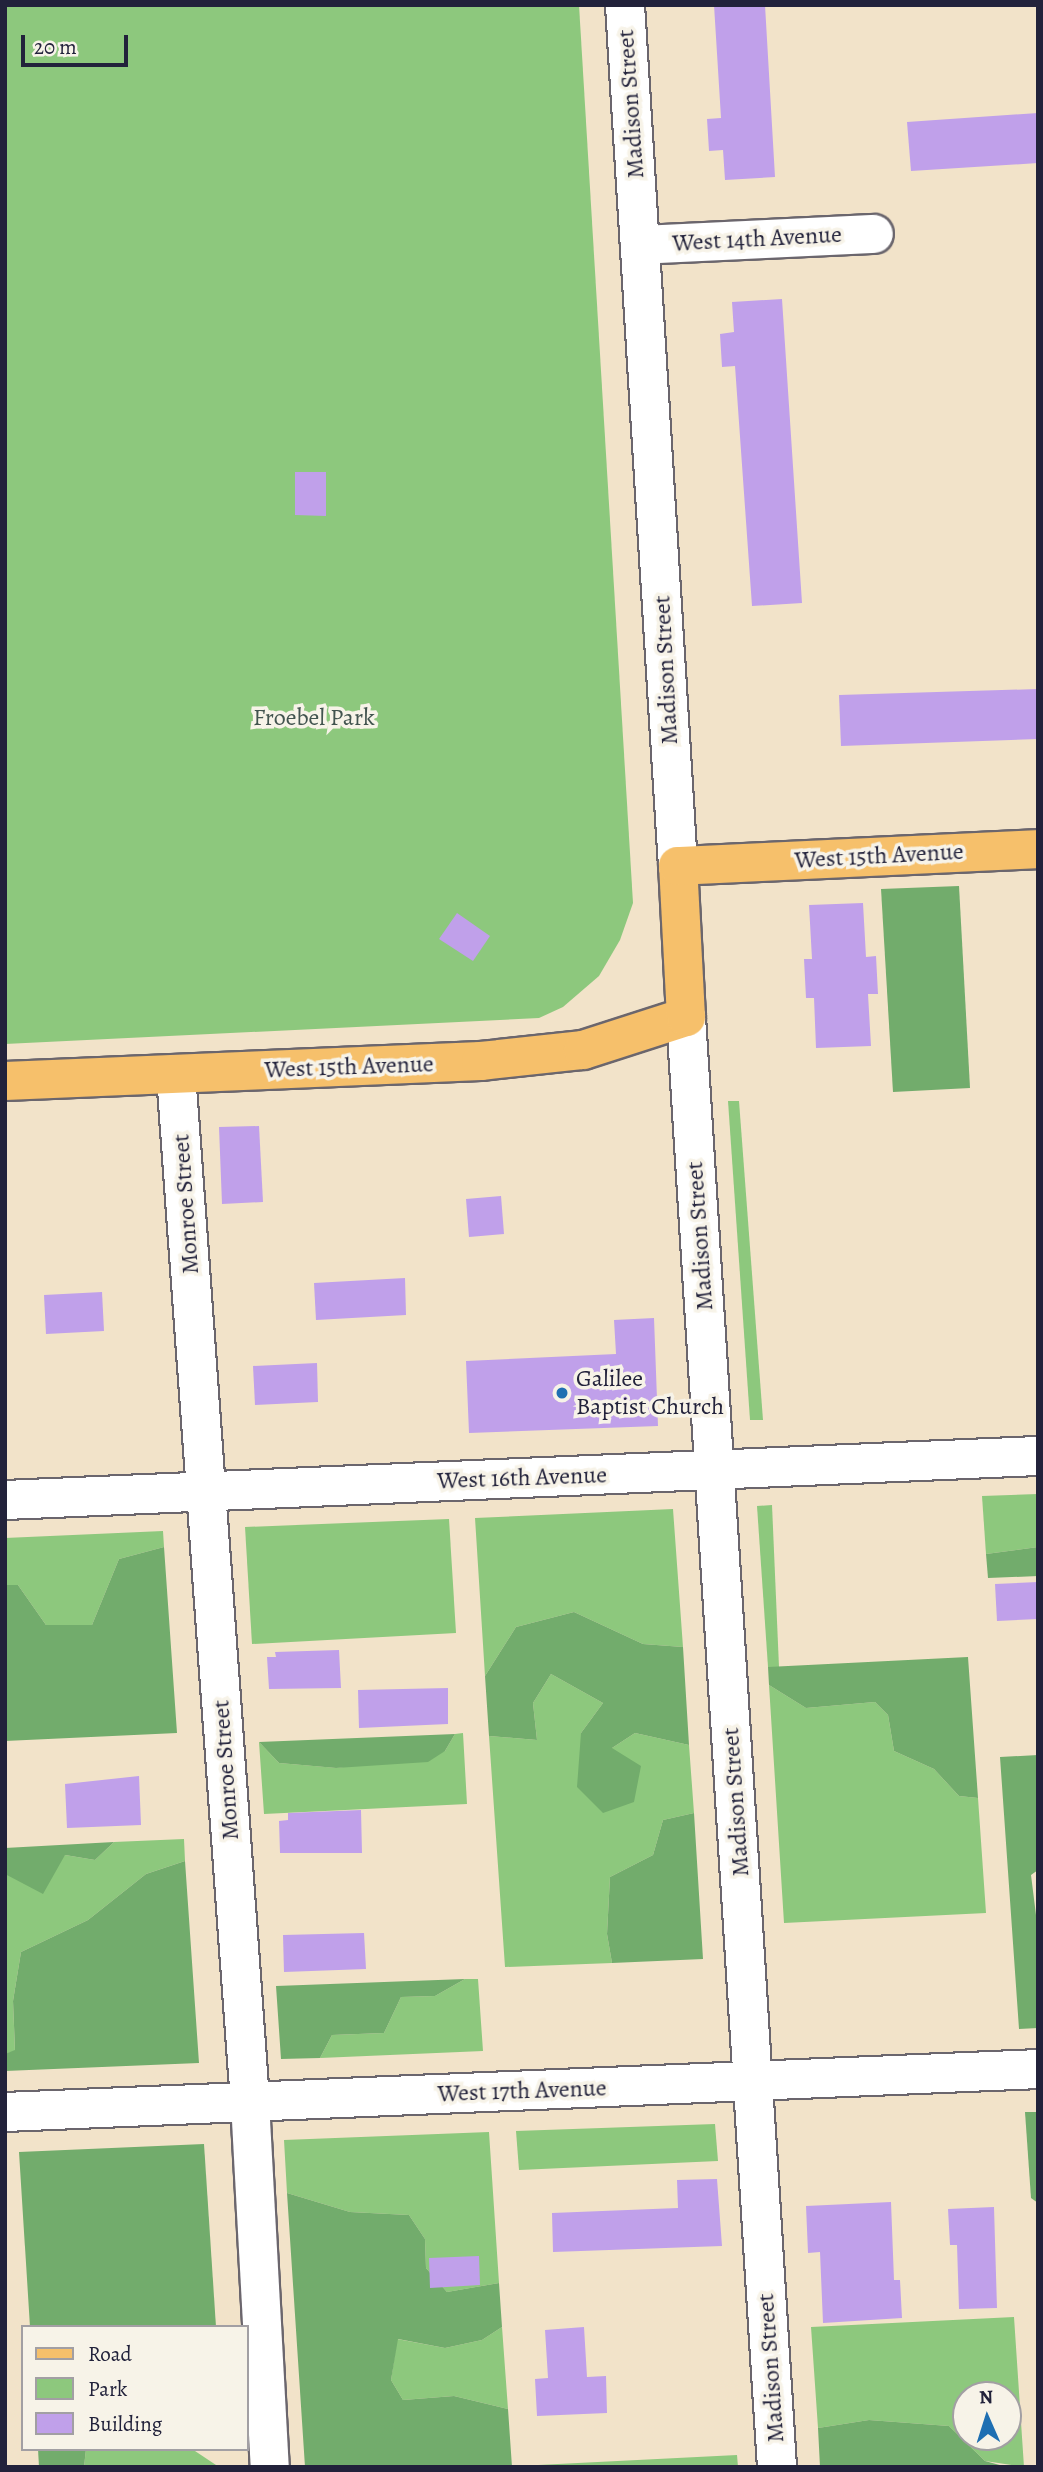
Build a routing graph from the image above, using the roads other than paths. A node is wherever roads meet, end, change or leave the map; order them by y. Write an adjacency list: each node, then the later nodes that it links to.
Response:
1 (625, 5): 3 (street, Madison Street)
2 (874, 234): 3 (street, West 14th Avenue)
3 (640, 245): 5 (street, Madison Street)
4 (1038, 849): 5 (main road, West 15th Avenue)
5 (678, 866): 6 (main road, Madison Street)
6 (686, 1017): 7 (main road, West 15th Avenue); 10 (street, Madison Street)
7 (176, 1074): 8 (main road, West 15th Avenue); 11 (street, Monroe Street)
8 (5, 1081)
9 (1038, 1456): 10 (street, West 16th Avenue)
10 (716, 1472): 11 (street, West 16th Avenue); 14 (street, Madison Street)
11 (206, 1490): 12 (street, West 16th Avenue); 15 (street, Monroe Street)
12 (5, 1500)
13 (1038, 2069): 14 (street, West 17th Avenue)
14 (753, 2081): 15 (street, West 17th Avenue); 18 (street, Madison Street)
15 (250, 2102): 16 (street, West 17th Avenue); 17 (street, Monroe Street)
16 (5, 2112)
17 (270, 2467)
18 (777, 2467)

